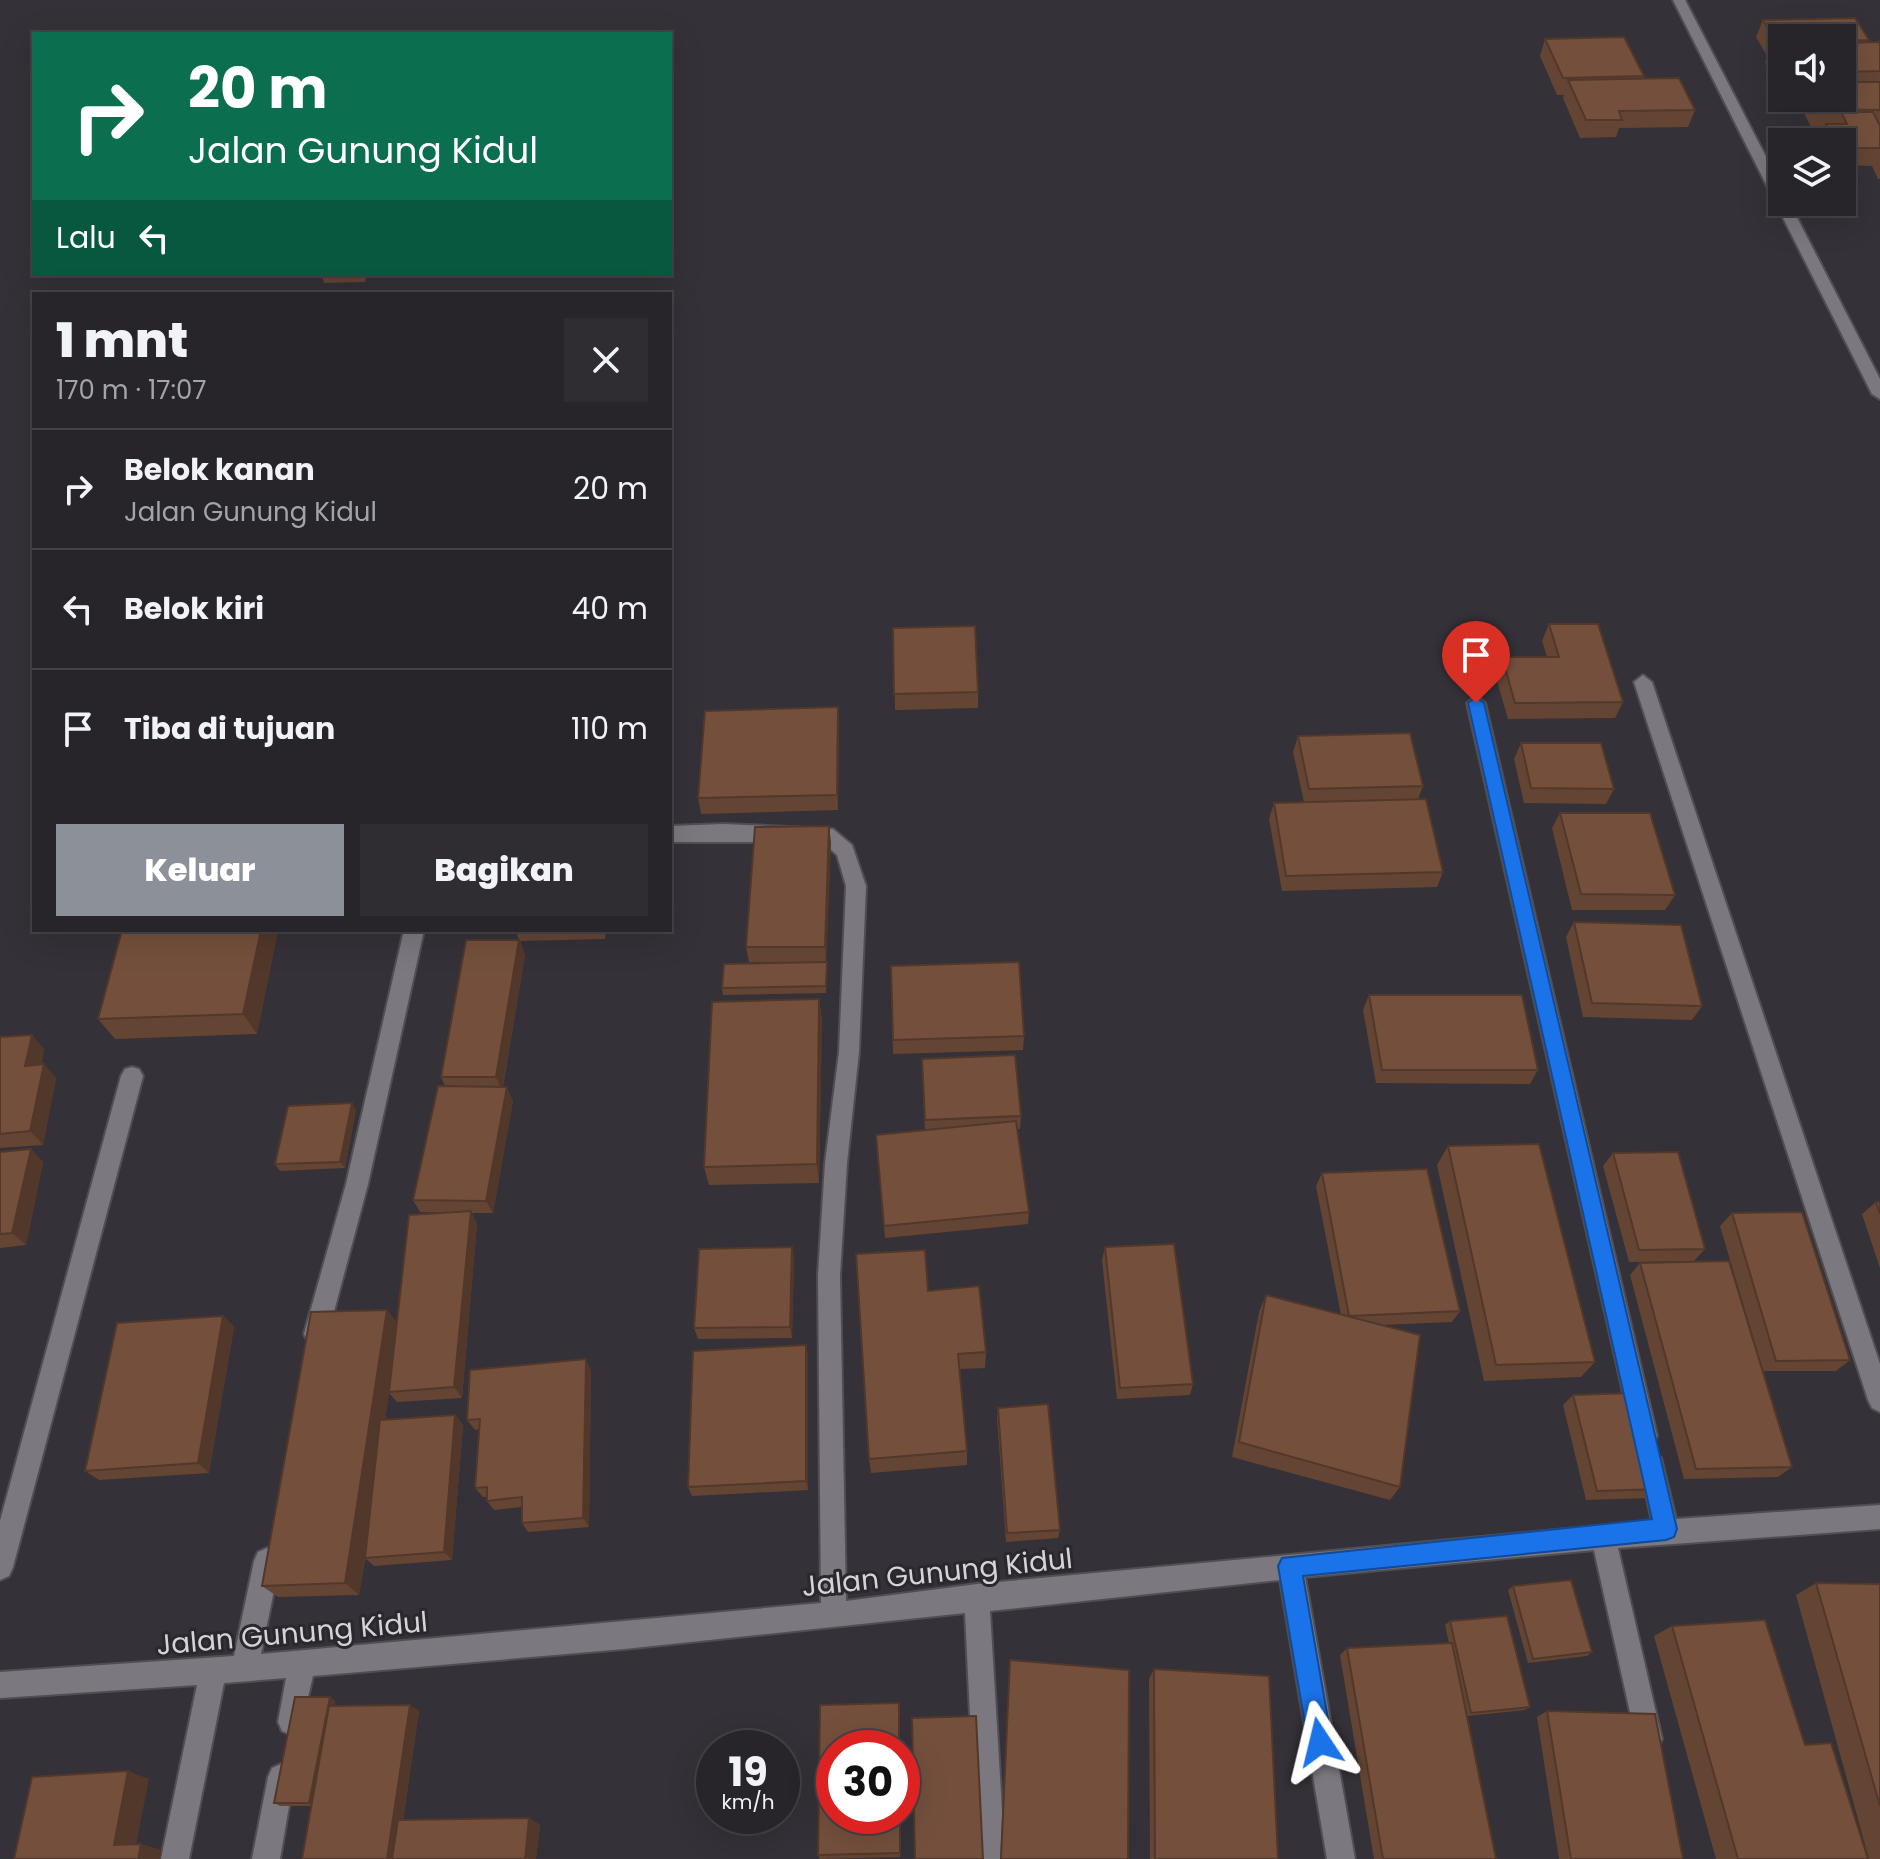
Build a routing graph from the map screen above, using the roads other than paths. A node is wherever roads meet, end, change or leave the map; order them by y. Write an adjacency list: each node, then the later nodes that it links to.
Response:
1 (1679, 0): 2 (street)
2 (1880, 394)
3 (1643, 682): 9 (street)
4 (1476, 703): 11 (street)
5 (672, 834): 17 (street)
6 (414, 932): 8 (street)
7 (132, 1076): 15 (street)
8 (310, 1362)
9 (1880, 1400)
10 (1880, 1517): 11 (street, Jalan Gunung Kidul)
11 (1666, 1529): 12 (street, Jalan Gunung Kidul)
12 (1603, 1536): 14 (street, Jalan Gunung Kidul); 22 (street)
13 (271, 1545): 19 (street)
14 (1290, 1566): 16 (street, Jalan Gunung Kidul); 26 (street)
15 (0, 1567)
16 (977, 1597): 17 (street, Jalan Gunung Kidul); 25 (street)
17 (834, 1615): 18 (street, Jalan Gunung Kidul)
18 (302, 1663): 19 (street, Jalan Gunung Kidul); 24 (street)
19 (245, 1667): 20 (street, Jalan Gunung Kidul)
20 (213, 1672): 21 (street, Jalan Gunung Kidul); 23 (street)
21 (0, 1685)
22 (1655, 1767)
23 (175, 1859)
24 (266, 1859)
25 (991, 1859)
26 (1341, 1859)

